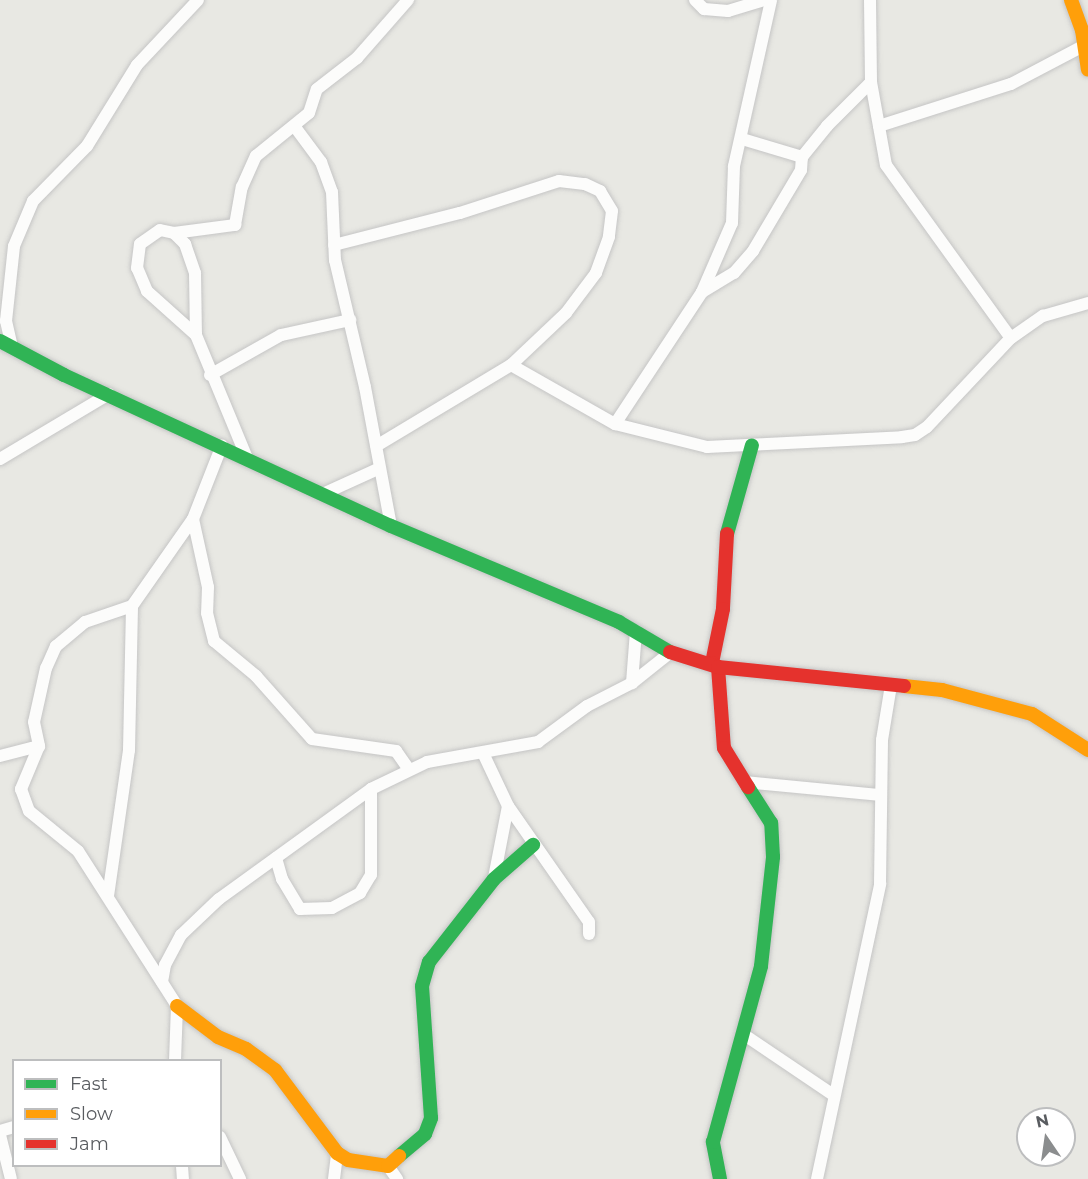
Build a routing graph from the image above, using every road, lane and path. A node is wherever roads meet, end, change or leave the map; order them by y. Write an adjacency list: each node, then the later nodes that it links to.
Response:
1 (198, 0): 23 (street)
2 (408, 0): 13 (street)
3 (695, 0): 4 (street)
4 (763, 0)
5 (771, 0): 14 (street)
6 (870, 0): 11 (street)
7 (1071, 0): 8 (street)
8 (1085, 29): 9 (street)
9 (1085, 45): 10 (street); 12 (street)
10 (1088, 70)
11 (871, 82): 12 (street); 15 (street)
12 (879, 126): 22 (street)
13 (295, 127): 16 (street); 17 (street)
14 (742, 139): 15 (street); 18 (street)
15 (802, 157): 18 (street)
16 (174, 233): 21 (street); 21 (street)
17 (334, 245): 20 (street); 24 (street)
18 (702, 292): 27 (street)
19 (1088, 303): 22 (street)
20 (350, 320): 25 (street); 30 (street)
21 (196, 335): 25 (street)
22 (1011, 338): 29 (street)
23 (6, 344): 26 (street)
24 (511, 365): 27 (street); 30 (street)
25 (210, 375): 31 (street)
26 (109, 394): 28 (street); 32 (street)
27 (615, 424): 29 (street)
28 (222, 445): 31 (street); 35 (street)
29 (752, 445): 40 (street)
30 (376, 446): 33 (street)
31 (247, 458): 34 (street)
32 (0, 459)
33 (378, 469): 34 (street); 36 (street)
34 (325, 493): 36 (street)
35 (193, 519): 37 (street); 47 (street)
36 (391, 526): 38 (street)
37 (132, 606): 43 (street); 55 (street)
38 (636, 631): 39 (street); 41 (street)
39 (671, 652): 40 (street); 41 (street)
40 (718, 667): 42 (street); 48 (street)
41 (632, 683): 45 (street)
42 (891, 685): 44 (street); 50 (street)
43 (39, 746): 46 (street); 55 (street)
44 (1088, 750)
45 (483, 753): 47 (street); 51 (street)
46 (0, 756)
47 (408, 768): 49 (street)
48 (744, 782): 50 (street); 59 (street)
49 (371, 789): 53 (street); 53 (street)
50 (880, 795): 61 (street)
51 (508, 806): 52 (street); 54 (street)
52 (532, 845): 54 (street); 56 (street)
53 (276, 858): 57 (street)
54 (494, 879): 65 (street)
55 (108, 896): 57 (street)
56 (589, 934)
57 (162, 982): 58 (street)
58 (177, 1006): 60 (street); 64 (street)
59 (743, 1034): 61 (street); 70 (street)
60 (175, 1059)
61 (832, 1094): 71 (street)
62 (0, 1133): 66 (street)
63 (222, 1141): 67 (street)
64 (337, 1153): 65 (street); 68 (street)
65 (388, 1167): 69 (street)
66 (11, 1179)
67 (240, 1179)
68 (334, 1179)
69 (397, 1179)
70 (720, 1179)
71 (817, 1179)

